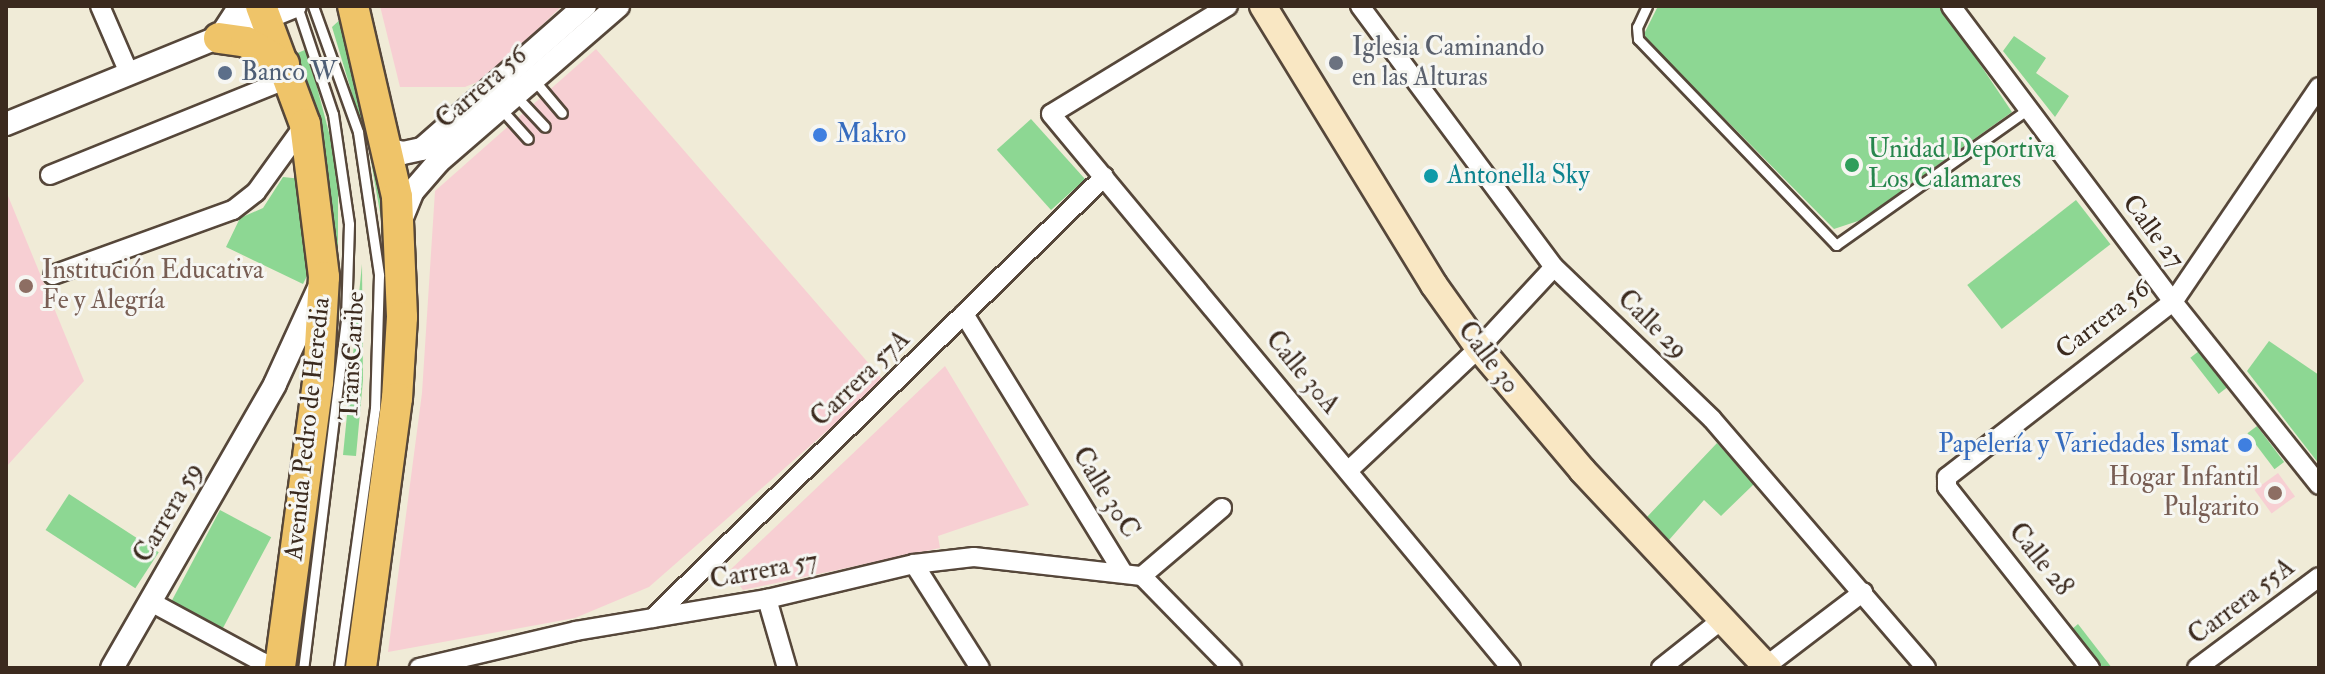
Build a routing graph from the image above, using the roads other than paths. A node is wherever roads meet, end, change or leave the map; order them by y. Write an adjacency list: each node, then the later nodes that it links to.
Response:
1 (100, 6): 15 (street)
2 (296, 6): 12 (street); 55 (lane, TransCaribe)
3 (313, 6): 56 (lane, TransCaribe)
4 (353, 6): 25 (highway)
5 (585, 6): 25 (street, Carrera 56)
6 (618, 6): 16 (street, Carrera 56)
7 (1228, 6): 29 (street, Calle 30A)
8 (1263, 6): 36 (main road, Calle 30)
9 (1360, 6): 31 (street, Calle 29)
10 (1647, 6): 19 (lane)
11 (1951, 6): 19 (street, Calle 27)
12 (256, 10): 13 (street); 14 (highway, Avenida Pedro de Heredia)
13 (219, 38): 14 (highway); 15 (street)
14 (287, 71): 22 (highway, Avenida Pedro de Heredia); 28 (street)
15 (129, 73): 21 (street)
16 (534, 80): 18 (street, Carrera 56); 20 (lane)
17 (2319, 87): 34 (street, Carrera 56)
18 (509, 102): 23 (lane); 24 (lane); 30 (street, Carrera 56)
19 (2028, 109): 34 (street, Calle 27)
20 (562, 113)
21 (6, 124)
22 (305, 124): 26 (street); 27 (highway, Avenida Pedro de Heredia)
23 (545, 127)
24 (528, 139)
25 (387, 149): 30 (highway)
26 (276, 168): 27 (street); 32 (street)
27 (313, 169): 33 (highway, Avenida Pedro de Heredia)
28 (50, 175)
29 (1104, 177): 35 (street, Carrera 57A); 39 (street, Calle 30A)
30 (400, 225): 57 (highway)
31 (1554, 267): 36 (street); 47 (street, Calle 29)
32 (53, 275)
33 (324, 277): 37 (highway, Avenida Pedro de Heredia); 38 (street, Carrera 59)
34 (2173, 302): 40 (street, Calle 27); 41 (street, Carrera 56)
35 (964, 314): 44 (street, Calle 30C); 50 (street, Carrera 57A)
36 (1479, 348): 39 (street); 51 (main road, Calle 30)
37 (318, 382): 38 (street); 52 (highway, Avenida Pedro de Heredia)
38 (275, 384): 49 (street, Carrera 59)
39 (1349, 470): 62 (street, Calle 30A)
40 (2319, 485)
41 (1947, 487): 65 (street, Calle 28)
42 (1222, 508): 45 (street)
43 (914, 564): 44 (street, Carrera 57); 48 (street, Carrera 57); 60 (street)
44 (1122, 571): 45 (street, Calle 30C)
45 (1142, 576): 61 (street, Calle 30C)
46 (2319, 577): 66 (street, Carrera 55A)
47 (1863, 592): 53 (street); 64 (street, Calle 29)
48 (767, 599): 50 (street, Carrera 57); 59 (street)
49 (151, 602): 52 (street); 54 (street, Carrera 59)
50 (653, 618): 58 (street, Carrera 57)
51 (1724, 618): 53 (main road, Calle 30); 63 (street)
52 (268, 666)
53 (1767, 667)
54 (112, 668)
55 (303, 668)
56 (339, 668)
57 (361, 668)
58 (419, 668)
59 (787, 668)
60 (980, 668)
61 (1232, 668)
62 (1511, 668)
63 (1661, 668)
64 (1926, 668)
65 (2090, 668)
66 (2197, 668)

